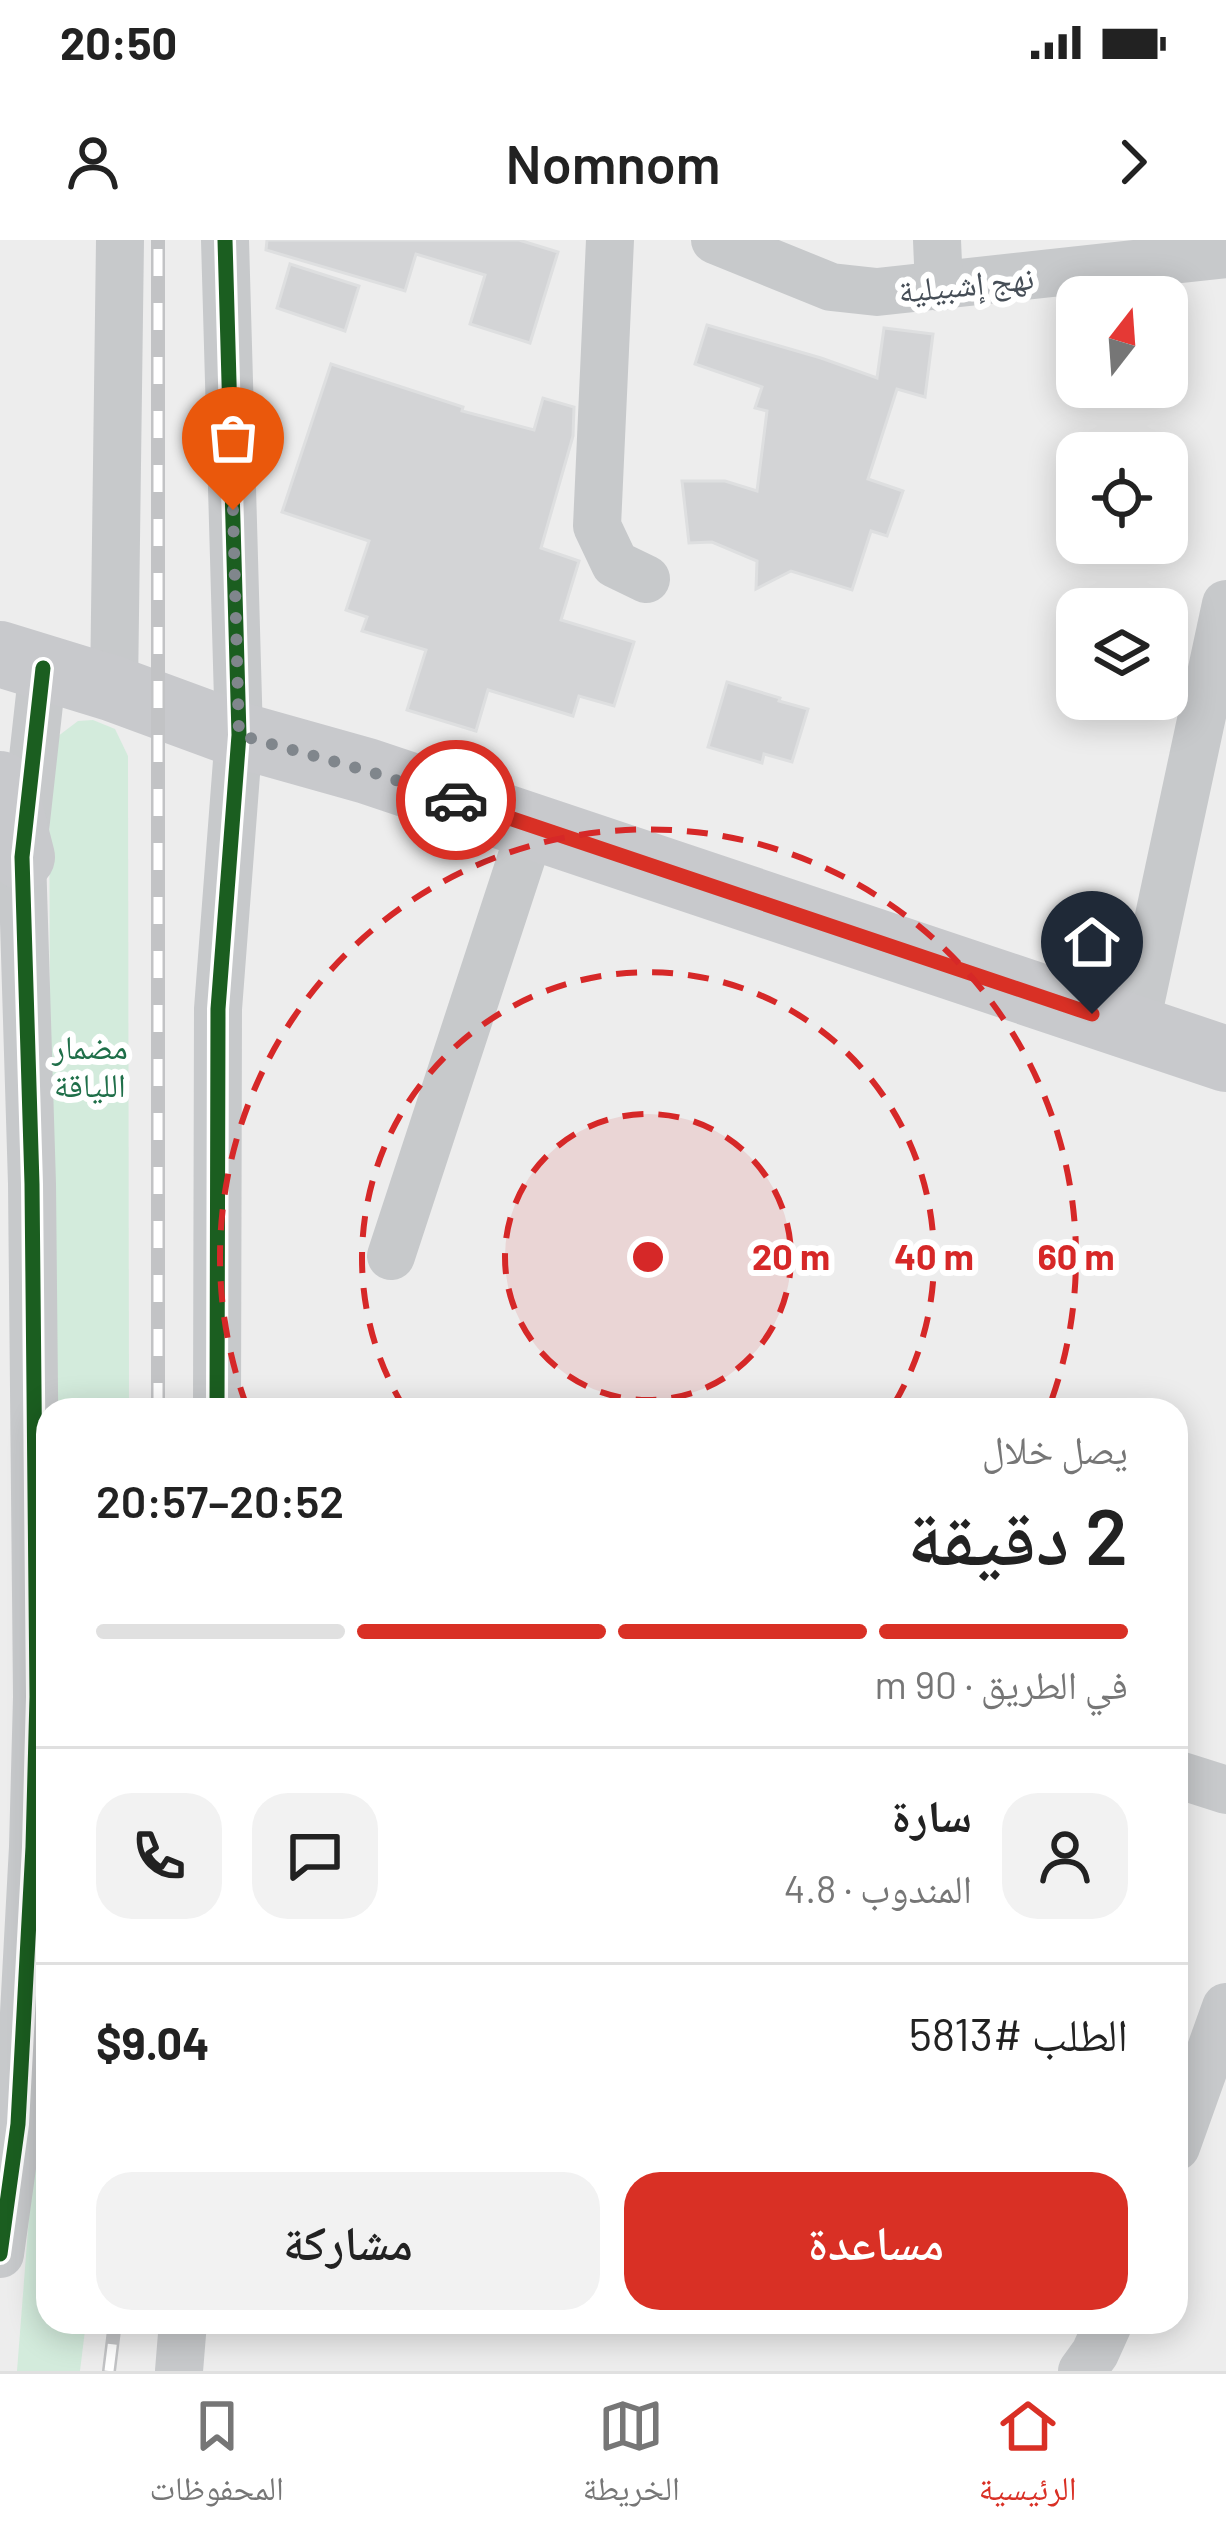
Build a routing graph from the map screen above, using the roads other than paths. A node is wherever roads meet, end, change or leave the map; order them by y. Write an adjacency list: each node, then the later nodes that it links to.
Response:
1 (120, 240): 10 (street)
2 (225, 240): 11 (street)
3 (610, 240): 7 (street)
4 (715, 240): 6 (street, نهج إشبيلية)
5 (1226, 254): 6 (street, نهج إشبيلية)
6 (938, 264)
7 (646, 579)
8 (1226, 604): 15 (street)
9 (21, 661): 10 (main road); 14 (street)
10 (114, 689): 11 (main road)
11 (239, 735): 13 (main road); 18 (street)
12 (0, 784): 14 (main road)
13 (532, 826): 15 (main road); 17 (street)
14 (22, 857): 19 (street)
15 (1135, 1028): 16 (main road)
16 (1226, 1059)
17 (392, 1256)
18 (217, 1398)
19 (19, 1691): 24 (street)
20 (1188, 1778): 21 (street)
21 (1226, 1790)
22 (1226, 2007): 23 (street)
23 (1188, 2113)
24 (0, 2254)
25 (182, 2334): 27 (street)
26 (1104, 2334): 28 (street)
27 (179, 2371)
28 (1082, 2371)

